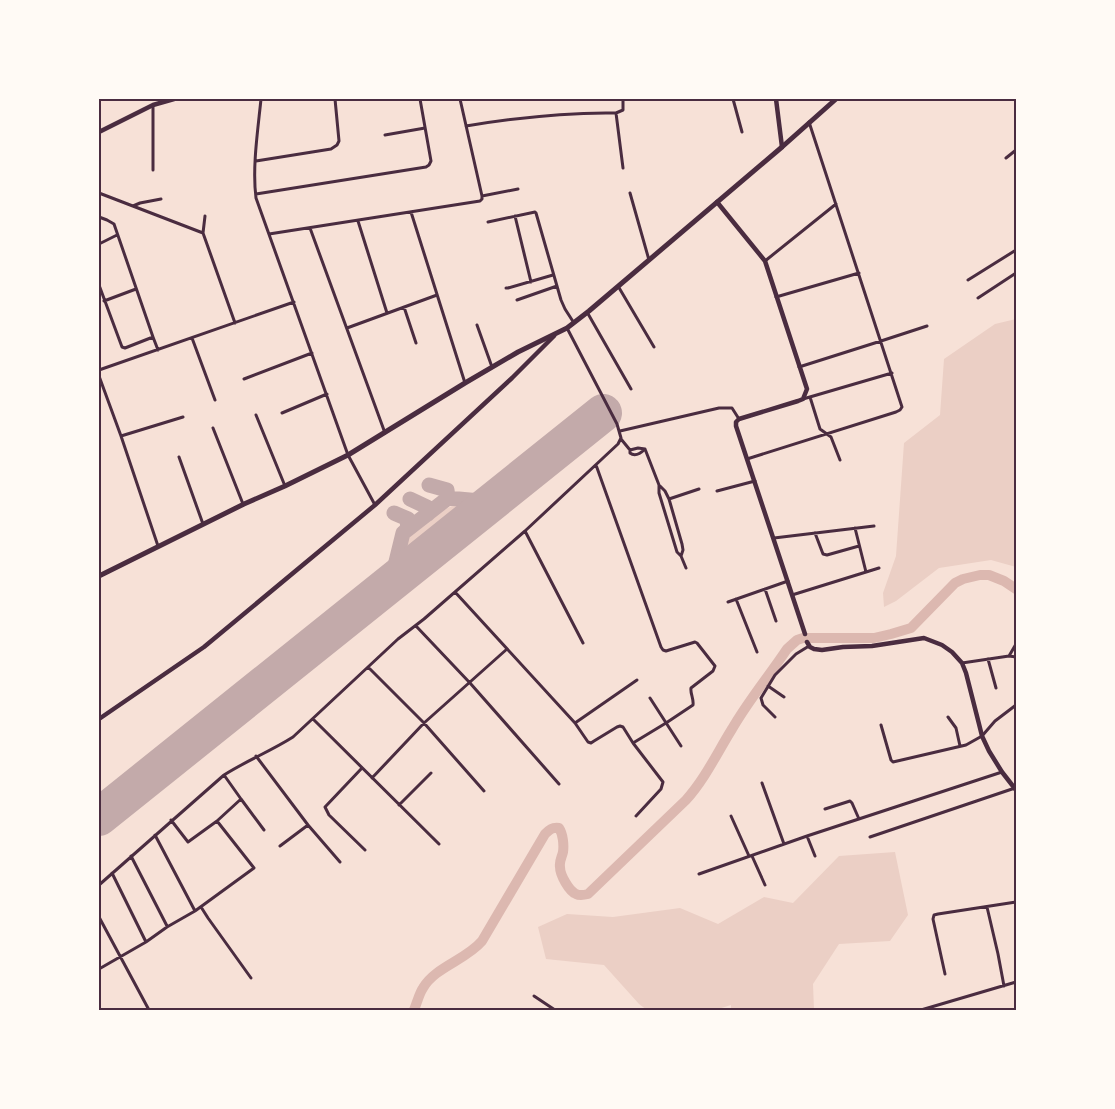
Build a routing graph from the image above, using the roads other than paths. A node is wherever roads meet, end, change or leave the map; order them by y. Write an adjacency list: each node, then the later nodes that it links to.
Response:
1 (174, 99): 10 (street)
2 (261, 99): 21 (street)
3 (335, 99): 21 (street)
4 (420, 99): 14 (street)
5 (460, 99): 13 (street)
6 (622, 99): 11 (street)
7 (733, 99): 16 (street)
8 (776, 99): 18 (street)
9 (836, 99): 12 (main road)
10 (153, 105): 15 (street); 23 (street)
11 (616, 113): 13 (street); 22 (street)
12 (809, 122): 18 (main road); 31 (street)
13 (466, 126): 28 (street)
14 (425, 128): 17 (street); 26 (street)
15 (99, 132)
16 (742, 132)
17 (385, 135)
18 (782, 147): 30 (main road)
19 (1016, 150): 20 (street)
20 (1006, 158)
21 (256, 161): 26 (street)
22 (623, 168)
23 (153, 170)
24 (518, 189): 28 (street)
25 (99, 193): 32 (street)
26 (256, 194): 41 (street)
27 (630, 194): 45 (street)
28 (482, 196): 33 (street)
29 (161, 199): 32 (street)
30 (717, 202): 45 (main road); 46 (street)
31 (836, 204): 46 (street); 47 (street)
32 (132, 206): 40 (street)
33 (411, 212): 37 (street); 57 (street)
34 (205, 216): 40 (street)
35 (515, 216): 38 (street); 49 (street); 51 (street)
36 (99, 217): 42 (street)
37 (358, 220): 39 (street); 65 (street)
38 (488, 222)
39 (310, 228): 41 (street); 70 (street)
40 (203, 232): 66 (street)
41 (269, 234): 62 (street)
42 (118, 235): 43 (street); 56 (street)
43 (99, 244)
44 (1016, 250): 50 (street)
45 (649, 260): 54 (main road)
46 (765, 261): 58 (street)
47 (859, 273): 58 (street); 75 (street)
48 (1016, 273): 59 (street)
49 (553, 275): 51 (street); 53 (street)
50 (968, 280)
51 (531, 282): 55 (street)
52 (99, 285): 60 (street)
53 (556, 286): 61 (street); 67 (street)
54 (618, 286): 64 (main road); 77 (street)
55 (506, 288)
56 (136, 289): 60 (street); 73 (street)
57 (437, 295): 63 (street); 86 (street)
58 (776, 297): 80 (street)
59 (978, 298)
60 (104, 300): 73 (street)
61 (517, 300)
62 (294, 302): 66 (street); 79 (street)
63 (404, 307): 65 (street); 76 (street)
64 (588, 312): 67 (main road); 87 (street)
65 (387, 313): 70 (street)
66 (235, 323): 74 (street)
67 (574, 323): 71 (main road)
68 (477, 325): 81 (street)
69 (927, 326): 75 (street)
70 (346, 328): 98 (street)
71 (568, 328): 72 (main road); 97 (street)
72 (556, 334): 81 (main road); 116 (street)
73 (153, 337): 78 (street)
74 (192, 338): 78 (street); 91 (street)
75 (881, 341): 80 (street); 83 (street)
76 (416, 343)
77 (654, 347)
78 (158, 350): 82 (street)
79 (312, 353): 85 (street); 88 (street)
80 (799, 366): 90 (street)
81 (492, 367): 86 (main road)
82 (99, 370)
83 (892, 373): 89 (street); 99 (street)
84 (99, 376): 100 (street)
85 (244, 379)
86 (465, 383): 98 (main road)
87 (631, 389)
88 (326, 394): 92 (street); 104 (street)
89 (810, 397): 90 (street); 99 (street)
90 (803, 399): 95 (street)
91 (215, 400)
92 (282, 414)
93 (256, 415): 111 (street)
94 (183, 417): 100 (street)
95 (739, 419): 97 (street); 106 (street)
96 (213, 428): 115 (street)
97 (620, 431): 101 (street)
98 (384, 433): 104 (main road)
99 (827, 434): 106 (street); 107 (street)
100 (120, 436): 123 (street)
101 (620, 439): 103 (street); 108 (street)
102 (645, 449): 103 (street); 103 (street); 110 (street)
103 (630, 450)
104 (348, 455): 111 (main road); 116 (street)
105 (179, 458): 117 (street)
106 (747, 459): 109 (street)
107 (840, 460)
108 (596, 465): 120 (street); 162 (street)
109 (755, 481): 113 (street); 122 (street)
110 (659, 485): 114 (street); 125 (street)
111 (285, 486): 115 (main road)
112 (699, 489): 114 (street)
113 (717, 491)
114 (669, 499): 125 (street)
115 (244, 504): 117 (main road)
116 (375, 505): 158 (street)
117 (203, 524): 123 (main road)
118 (874, 526): 119 (street)
119 (855, 528): 121 (street); 124 (street)
120 (525, 531): 132 (street); 139 (street)
121 (815, 533): 122 (street); 124 (street)
122 (774, 538): 130 (street)
123 (158, 546): 129 (main road)
124 (859, 546): 128 (street)
125 (681, 556): 126 (street)
126 (686, 568)
127 (879, 568): 128 (street)
128 (866, 572): 133 (street)
129 (99, 576)
130 (788, 581): 131 (street); 133 (street)
131 (765, 589): 134 (street); 136 (street)
132 (455, 592): 137 (street); 142 (street)
133 (792, 595): 138 (street)
134 (736, 599): 135 (street); 143 (street)
135 (728, 602)
136 (776, 621)
137 (416, 626): 148 (street); 150 (street)
138 (805, 634): 140 (street)
139 (583, 643)
140 (808, 644): 147 (street); 151 (street)
141 (1016, 644): 144 (street)
142 (507, 649): 150 (street); 161 (street)
143 (756, 652)
144 (1009, 656): 145 (street); 146 (street)
145 (1016, 657)
146 (988, 660): 147 (street); 152 (street)
147 (962, 663): 164 (street)
148 (368, 668): 159 (street); 160 (street)
149 (637, 680): 161 (street)
150 (470, 683): 160 (street); 175 (street)
151 (768, 686): 153 (street); 156 (street)
152 (996, 688)
153 (784, 697)
154 (650, 698): 162 (street)
155 (1016, 705): 164 (street)
156 (775, 717)
157 (948, 717): 167 (street)
158 (99, 719)
159 (313, 719): 168 (street); 169 (street)
160 (424, 723): 173 (street); 177 (street)
161 (576, 723): 165 (street)
162 (666, 723): 165 (street); 166 (street)
163 (881, 725): 167 (street)
164 (982, 736): 167 (street); 170 (street)
165 (633, 743): 181 (street)
166 (681, 746)
167 (960, 746)
168 (256, 756): 172 (street); 186 (street)
169 (362, 768): 173 (street); 194 (street)
170 (1002, 772): 176 (street); 183 (street)
171 (431, 773): 179 (street)
172 (224, 775): 178 (street); 184 (street)
173 (372, 778): 179 (street)
174 (762, 783): 192 (street)
175 (559, 784)
176 (1016, 789): 190 (street)
177 (484, 791)
178 (241, 799): 185 (street); 187 (street)
179 (400, 805): 191 (street)
180 (826, 809): 183 (street)
181 (636, 816)
182 (731, 816): 196 (street)
183 (859, 819): 189 (street)
184 (172, 820): 185 (street); 188 (street)
185 (217, 821): 204 (street)
186 (308, 825): 193 (street); 198 (street)
187 (264, 830)
188 (154, 835): 195 (street); 206 (street)
189 (807, 836): 192 (street); 197 (street)
190 (870, 836)
191 (439, 844)
192 (784, 844): 196 (street)
193 (280, 846)
194 (365, 850)
195 (131, 856): 199 (street); 208 (street)
196 (750, 856): 200 (street); 202 (street)
197 (815, 856)
198 (340, 862)
199 (112, 873): 201 (street); 209 (street)
200 (700, 874)
201 (99, 885)
202 (765, 885)
203 (1016, 902): 205 (street)
204 (201, 907): 206 (street); 213 (street)
205 (987, 907): 212 (street); 215 (street)
206 (195, 911): 208 (street)
207 (99, 917): 210 (street)
208 (167, 926): 209 (street)
209 (146, 942): 210 (street)
210 (120, 956): 211 (street); 217 (street)
211 (99, 969)
212 (945, 974)
213 (251, 978)
214 (1016, 982): 215 (street)
215 (1004, 986): 219 (street)
216 (534, 996): 218 (street)
217 (149, 1010)
218 (555, 1010)
219 (921, 1010)

